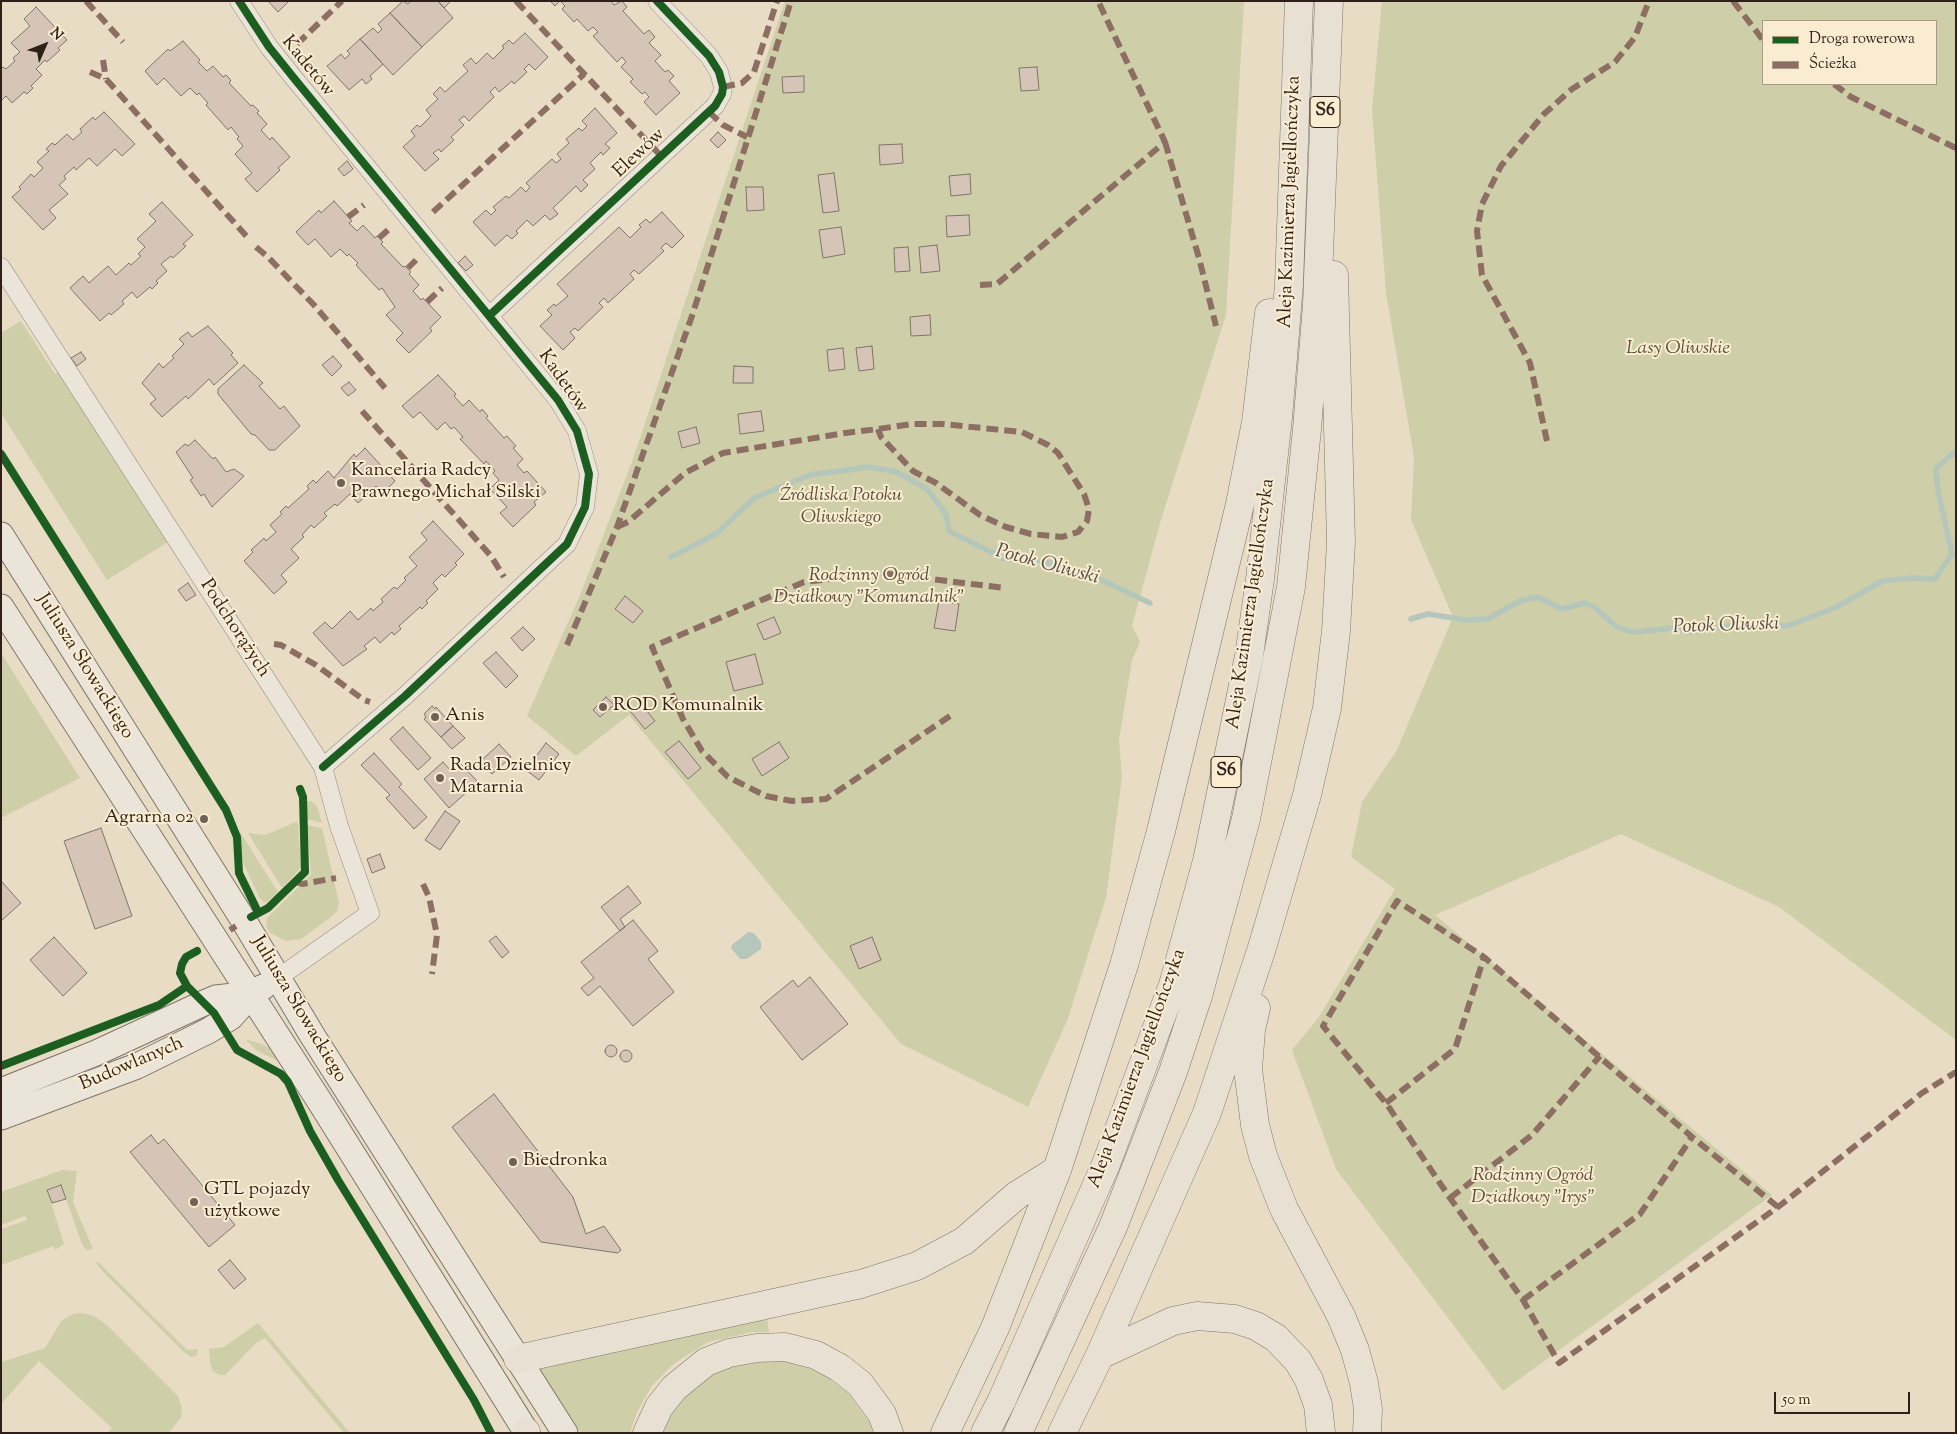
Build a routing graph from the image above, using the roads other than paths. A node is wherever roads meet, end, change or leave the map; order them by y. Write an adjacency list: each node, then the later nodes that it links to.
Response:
1 (239, 1): 8 (street, Kadetów)
2 (656, 1): 8 (street, Elewów)
3 (1299, 1): 5 (highway, Aleja Kazimierza Jagiellończyka / S6)
4 (1329, 1): 6 (highway, Aleja Kazimierza Jagiellończyka / S6)
5 (1296, 71): 17 (highway); 25 (highway, Aleja Kazimierza Jagiellończyka / S6)
6 (1320, 222): 12 (highway); 26 (highway, Aleja Kazimierza Jagiellończyka / S6)
7 (1, 267): 11 (street, Podchorążych)
8 (490, 314): 11 (street, Kadetów)
9 (1, 535): 13 (main road, Juliusza Słowackiego)
10 (1, 607): 14 (main road, Juliusza Słowackiego)
11 (323, 767): 13 (street, Podchorążych)
12 (1261, 951): 18 (highway); 29 (highway)
13 (278, 978): 14 (main road, Budowlanych); 19 (main road, Juliusza Słowackiego)
14 (250, 994): 15 (main road, Budowlanych); 16 (main road, Budowlanych); 20 (main road, Juliusza Słowackiego)
15 (1, 1091)
16 (1, 1117)
17 (1057, 1170): 19 (highway); 24 (highway)
18 (1100, 1355): 27 (highway); 28 (highway)
19 (518, 1359): 21 (main road, Juliusza Słowackiego)
20 (527, 1433)
21 (565, 1433)
22 (647, 1433): 23 (highway)
23 (889, 1433)
24 (945, 1433)
25 (985, 1433)
26 (1018, 1433)
27 (1062, 1433)
28 (1321, 1433)
29 (1367, 1433)

